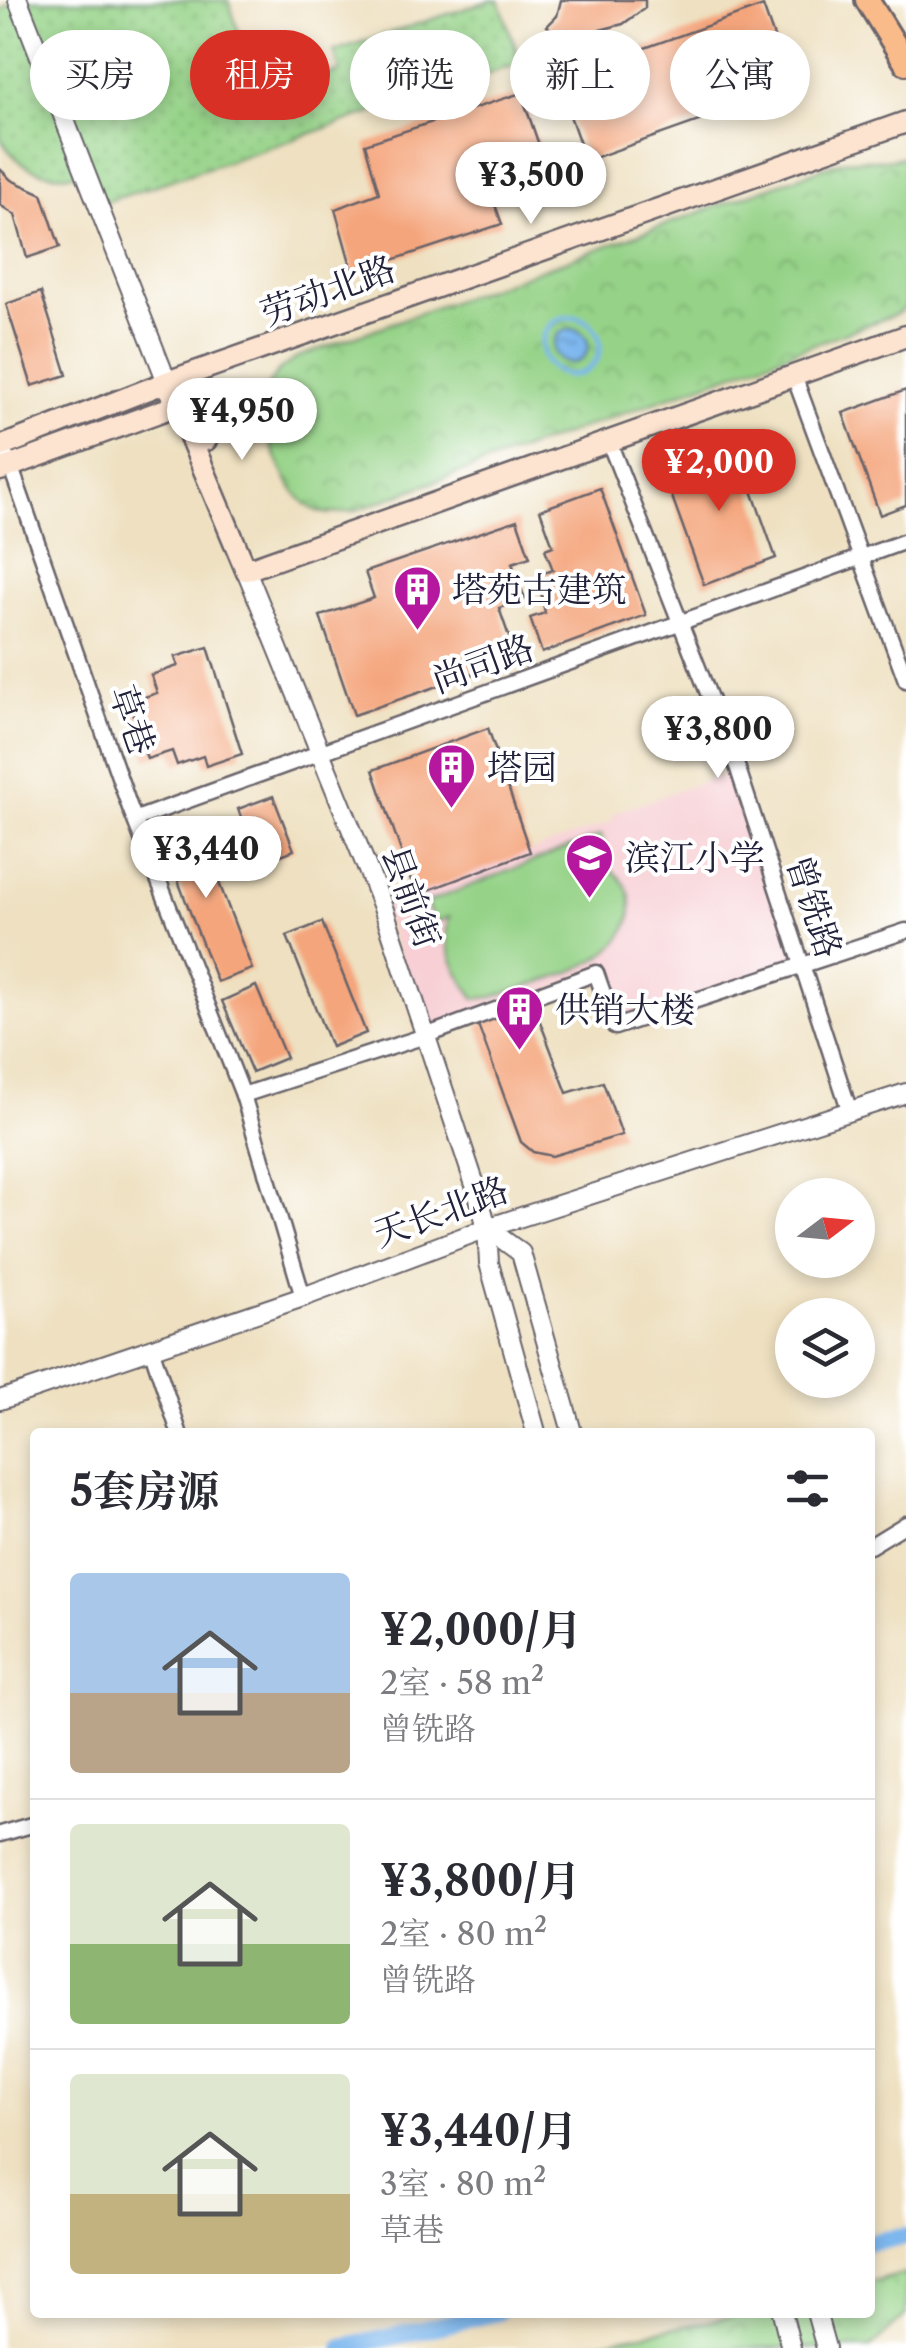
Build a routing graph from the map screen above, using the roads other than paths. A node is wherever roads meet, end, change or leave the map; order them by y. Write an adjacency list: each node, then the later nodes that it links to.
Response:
1 (18, 0): 7 (street, 县前街)
2 (868, 0): 3 (main road)
3 (906, 63)
4 (906, 122): 7 (main road, 劳动北路)
5 (906, 336): 6 (main road)
6 (794, 376): 9 (main road); 13 (street)
7 (174, 380): 8 (main road, 县前街); 10 (main road, 劳动北路)
8 (184, 404): 11 (main road); 14 (main road, 县前街)
9 (609, 442): 14 (main road); 15 (street, 曾铣路)
10 (1, 446): 11 (street, 草巷)
11 (6, 468): 18 (street, 草巷)
12 (906, 541): 13 (street, 尚司路)
13 (864, 558): 15 (street, 尚司路); 16 (street)
14 (252, 569): 17 (street, 县前街)
15 (681, 624): 17 (street, 尚司路); 20 (street, 曾铣路)
16 (906, 680)
17 (321, 754): 18 (street, 尚司路); 21 (street, 县前街)
18 (136, 818): 23 (street, 草巷)
19 (906, 930): 20 (street)
20 (800, 962): 21 (street); 24 (street, 曾铣路)
21 (425, 1036): 23 (street); 25 (street, 县前街)
22 (906, 1092): 24 (street, 天长北路)
23 (242, 1095): 26 (street, 草巷)
24 (850, 1112): 25 (street, 天长北路)
25 (488, 1228): 26 (street, 天长北路); 30 (street, 县前街); 31 (street, 县前街)
26 (303, 1297): 27 (street, 天长北路)
27 (152, 1348): 28 (street, 天长北路); 29 (street)
28 (0, 1400)
29 (178, 1428)
30 (535, 1428)
31 (571, 1428)
32 (906, 1524): 33 (street)
33 (875, 1543)
34 (30, 1825): 35 (street)
35 (0, 1834)
36 (818, 2318): 39 (street)
37 (784, 2320): 38 (street)
38 (791, 2348)
39 (826, 2348)

